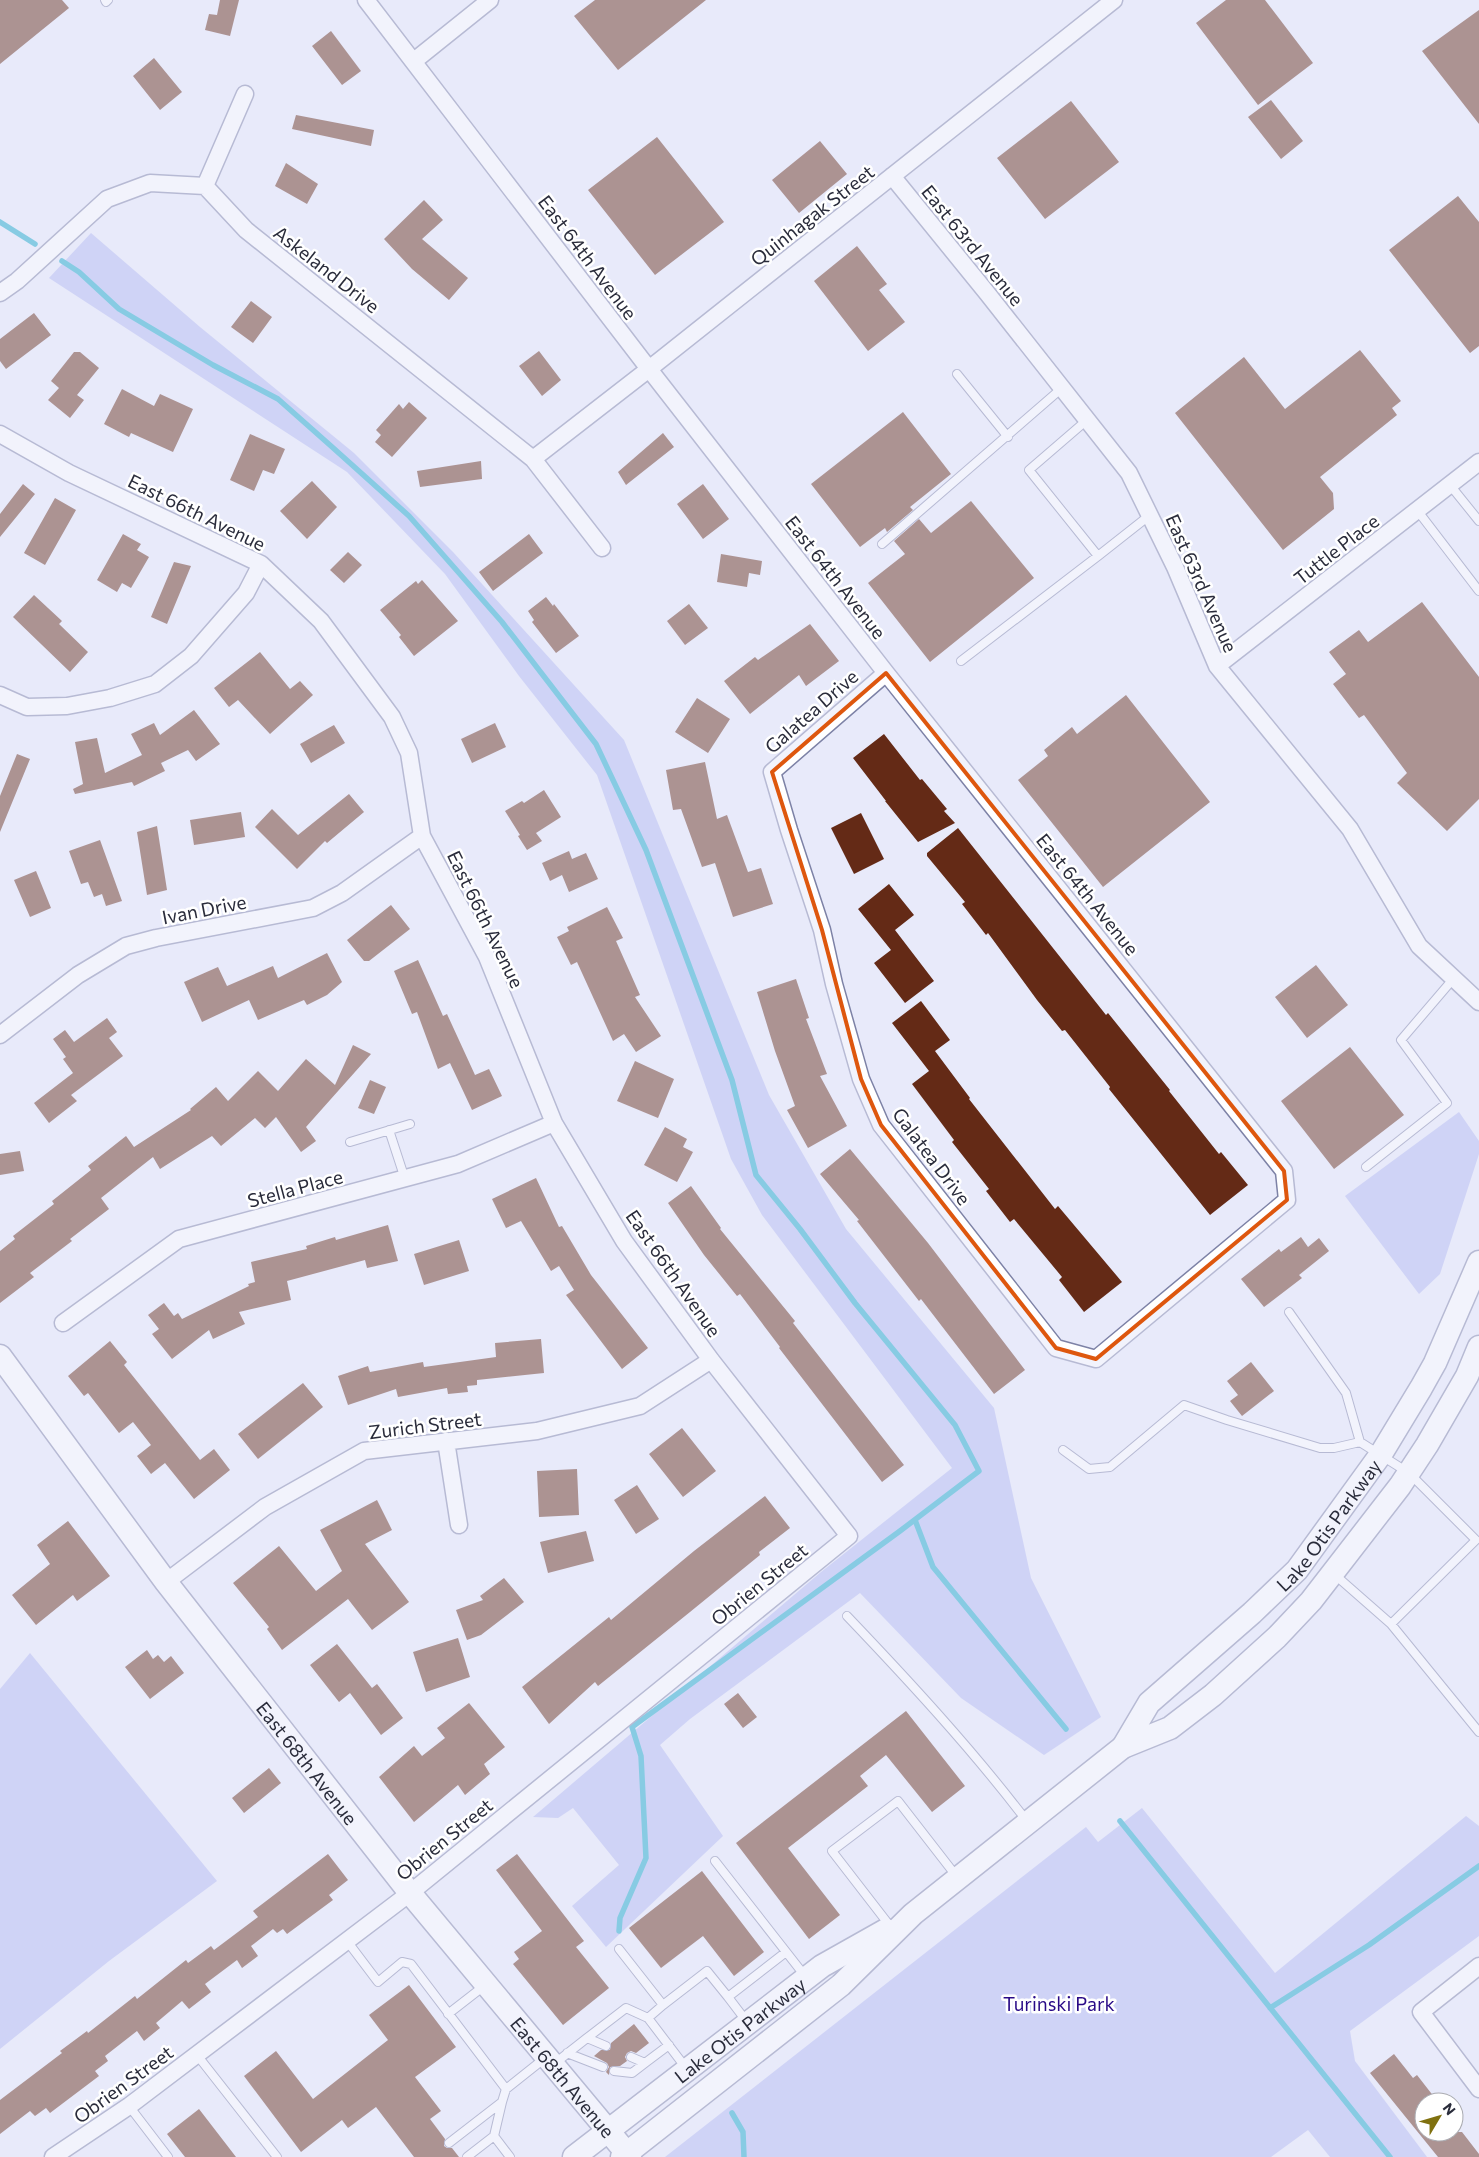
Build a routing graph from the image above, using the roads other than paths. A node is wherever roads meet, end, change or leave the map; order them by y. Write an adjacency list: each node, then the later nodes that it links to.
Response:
1 (366, 0): 4 (street, East 64th Avenue)
2 (490, 0): 4 (street)
3 (1114, 0): 6 (street, Quinhagak Street)
4 (414, 61): 9 (street, East 64th Avenue)
5 (245, 94): 7 (street)
6 (892, 176): 9 (street, Quinhagak Street); 11 (street, East 63rd Avenue)
7 (205, 186): 8 (street); 15 (street, Askeland Drive)
8 (0, 293)
9 (649, 369): 15 (street, Quinhagak Street); 28 (street, East 64th Avenue)
10 (957, 374): 14 (lane)
11 (1062, 388): 12 (street, East 63rd Avenue); 14 (lane)
12 (1087, 420): 19 (street, East 63rd Avenue); 23 (lane)
13 (0, 434): 24 (street, East 66th Avenue)
14 (1008, 436): 21 (lane)
15 (533, 459): 22 (street, Askeland Drive)
16 (1479, 462): 17 (street, Tuttle Place)
17 (1450, 485): 18 (street, Tuttle Place); 20 (lane)
18 (1417, 510): 25 (lane); 27 (street, Tuttle Place)
19 (1150, 515): 23 (lane); 27 (street, East 63rd Avenue)
20 (1479, 521)
21 (882, 544)
22 (602, 548)
23 (1098, 556): 26 (lane)
24 (261, 564): 29 (street); 30 (street, East 66th Avenue)
25 (1479, 591)
26 (961, 661)
27 (1217, 666): 31 (street, East 63rd Avenue)
28 (886, 673): 39 (street, East 64th Avenue); 39 (street, Galatea Drive)
29 (0, 695)
30 (422, 836): 33 (street, Ivan Drive); 34 (street, East 66th Avenue)
31 (1454, 978): 32 (street, East 63rd Avenue); 38 (lane)
32 (1479, 1002)
33 (0, 1036)
34 (554, 1123): 40 (street, Stella Place); 45 (street, East 66th Avenue)
35 (410, 1124): 36 (lane)
36 (389, 1130): 37 (lane); 40 (lane)
37 (350, 1142)
38 (1366, 1167)
39 (1284, 1171)
40 (405, 1179): 43 (street, Stella Place)
41 (1479, 1262): 50 (main road, Lake Otis Parkway)
42 (1289, 1312): 48 (lane)
43 (63, 1323)
44 (1479, 1347): 51 (main road, Lake Otis Parkway)
45 (711, 1360): 47 (street, Zurich Street); 53 (street, East 66th Avenue)
46 (3, 1365): 56 (main road, East 68th Avenue)
47 (446, 1442): 52 (street); 56 (street, Zurich Street)
48 (1360, 1442): 49 (lane); 50 (lane)
49 (1063, 1450)
50 (1381, 1454): 51 (lane); 57 (main road, Lake Otis Parkway)
51 (1409, 1473): 54 (lane); 55 (main road, Lake Otis Parkway)
52 (459, 1525)
53 (849, 1536): 66 (street, Obrien Street)
54 (1477, 1539): 59 (lane)
55 (1333, 1573): 59 (lane); 60 (main road, Lake Otis Parkway)
56 (166, 1582): 66 (main road, East 68th Avenue)
57 (1266, 1599): 60 (main road); 62 (main road, Lake Otis Parkway)
58 (847, 1616): 63 (lane)
59 (1391, 1624): 61 (lane)
60 (1213, 1694): 62 (main road, Lake Otis Parkway)
61 (1479, 1732)
62 (1122, 1747): 63 (main road, Lake Otis Parkway)
63 (1029, 1824): 65 (main road, Lake Otis Parkway)
64 (715, 1861): 71 (lane)
65 (958, 1879): 67 (main road, Lake Otis Parkway); 68 (lane)
66 (410, 1893): 69 (street, Obrien Street); 74 (main road, East 68th Avenue)
67 (913, 1914): 68 (main road, Lake Otis Parkway); 97 (main road, Lake Otis Parkway)
68 (890, 1927): 73 (main road, Lake Otis Parkway)
69 (347, 1941): 77 (lane); 83 (street, Obrien Street)
70 (619, 1949): 76 (lane)
71 (786, 1952): 73 (lane); 75 (lane)
72 (1479, 1966): 91 (street)
73 (806, 1978): 79 (main road, Lake Otis Parkway)
74 (486, 1984): 77 (lane); 85 (main road, East 68th Avenue)
75 (728, 1997): 76 (lane); 79 (lane)
76 (663, 2006): 78 (lane)
77 (448, 2014): 90 (lane)
78 (648, 2018): 80 (lane); 81 (lane)
79 (748, 2023): 88 (main road, Lake Otis Parkway)
80 (587, 2038): 82 (lane); 85 (lane)
81 (669, 2045): 86 (lane); 88 (lane)
82 (606, 2046)
83 (197, 2055): 93 (street, Obrien Street); 100 (lane)
84 (631, 2057): 86 (lane)
85 (556, 2058): 87 (lane); 90 (lane); 94 (main road, East 68th Avenue)
86 (646, 2062): 89 (lane)
87 (603, 2068)
88 (688, 2069): 94 (main road, Lake Otis Parkway)
89 (614, 2071)
90 (506, 2089): 92 (lane)
91 (1479, 2089)
92 (502, 2102): 95 (lane); 96 (lane)
93 (129, 2106): 98 (street, Obrien Street); 99 (lane)
94 (608, 2131): 97 (main road, East 68th Avenue); 103 (main road, Lake Otis Parkway)
95 (494, 2136): 101 (lane); 102 (lane)
96 (449, 2144)
97 (626, 2156)
98 (53, 2157)
99 (168, 2157)
100 (277, 2157)
101 (467, 2157)
102 (510, 2157)
103 (574, 2157)

